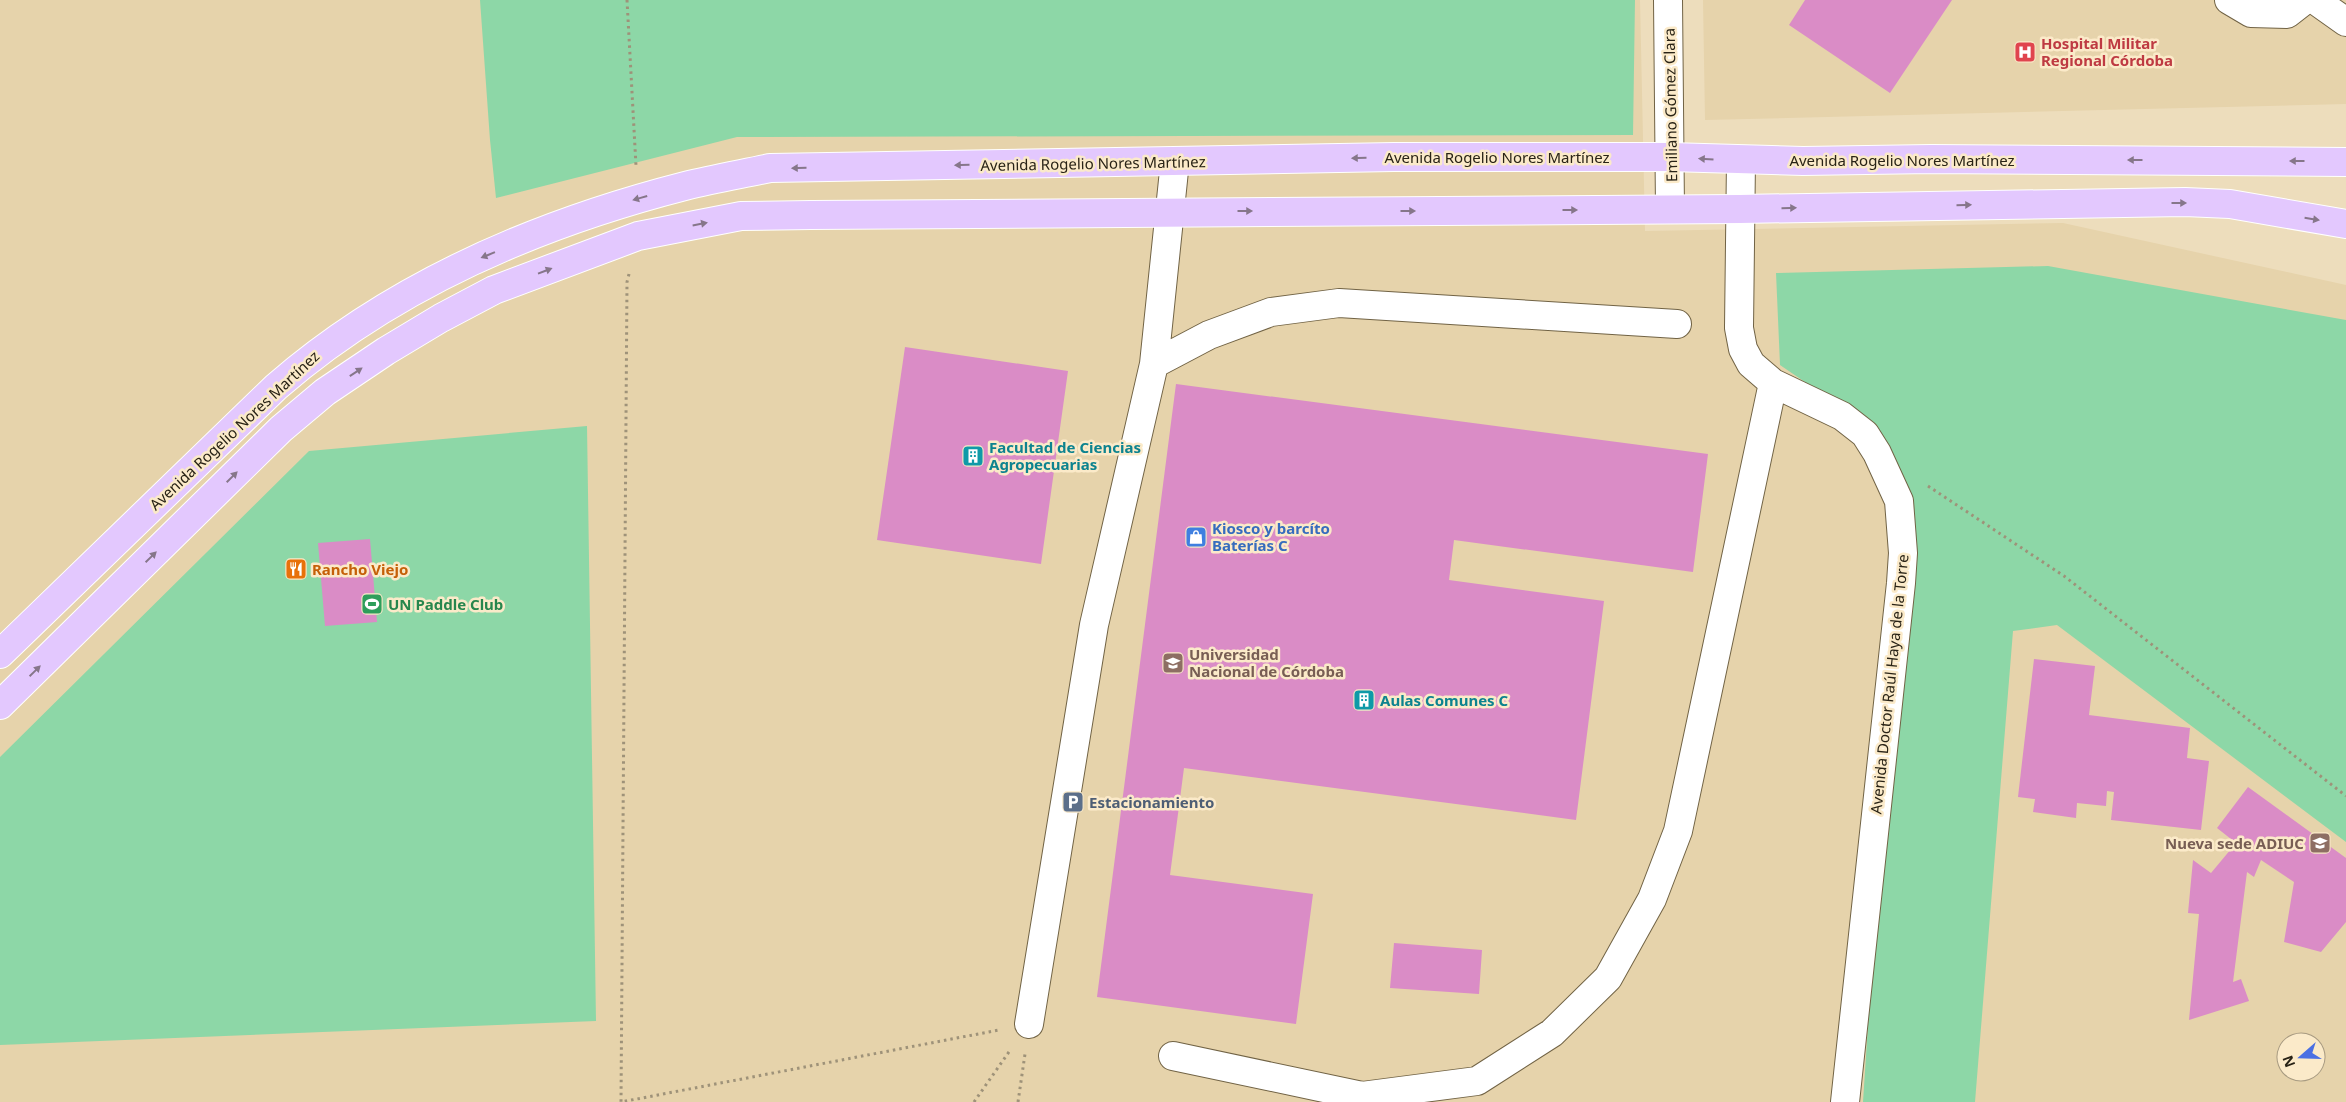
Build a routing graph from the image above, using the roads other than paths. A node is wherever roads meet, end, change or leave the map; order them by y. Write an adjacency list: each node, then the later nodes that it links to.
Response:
1 (1668, 0): 6 (street, Emiliano Gómez Clara)
2 (2229, 0): 3 (street)
3 (2305, 0)
4 (2315, 0): 5 (street)
5 (2346, 22)
6 (1670, 157): 7 (main road, Avenida Rogelio Nores Martínez, one-way to 6); 8 (main road, Avenida Rogelio Nores Martínez, one-way to 8); 10 (street, Emiliano Gómez Clara)
7 (1741, 160): 9 (main road, Avenida Rogelio Nores Martínez, one-way to 7); 11 (street, Avenida Doctor Raúl Haya de la Torre)
8 (1175, 161): 12 (street); 17 (main road, Avenida Rogelio Nores Martínez, one-way to 17)
9 (2346, 162)
10 (1670, 209): 11 (main road, Avenida Rogelio Nores Martínez); 12 (main road, Avenida Rogelio Nores Martínez, one-way to 10)
11 (1740, 209): 13 (main road, Avenida Rogelio Nores Martínez, one-way to 13); 16 (street, Avenida Doctor Raúl Haya de la Torre)
12 (1171, 211): 15 (street); 18 (main road, Avenida Rogelio Nores Martínez, one-way to 12)
13 (2346, 224)
14 (1677, 324): 15 (street)
15 (1154, 364): 19 (street)
16 (1773, 383): 20 (street); 21 (street, Avenida Doctor Raúl Haya de la Torre)
17 (0, 654)
18 (0, 705)
19 (1029, 1024)
20 (1173, 1056)
21 (1845, 1102)

